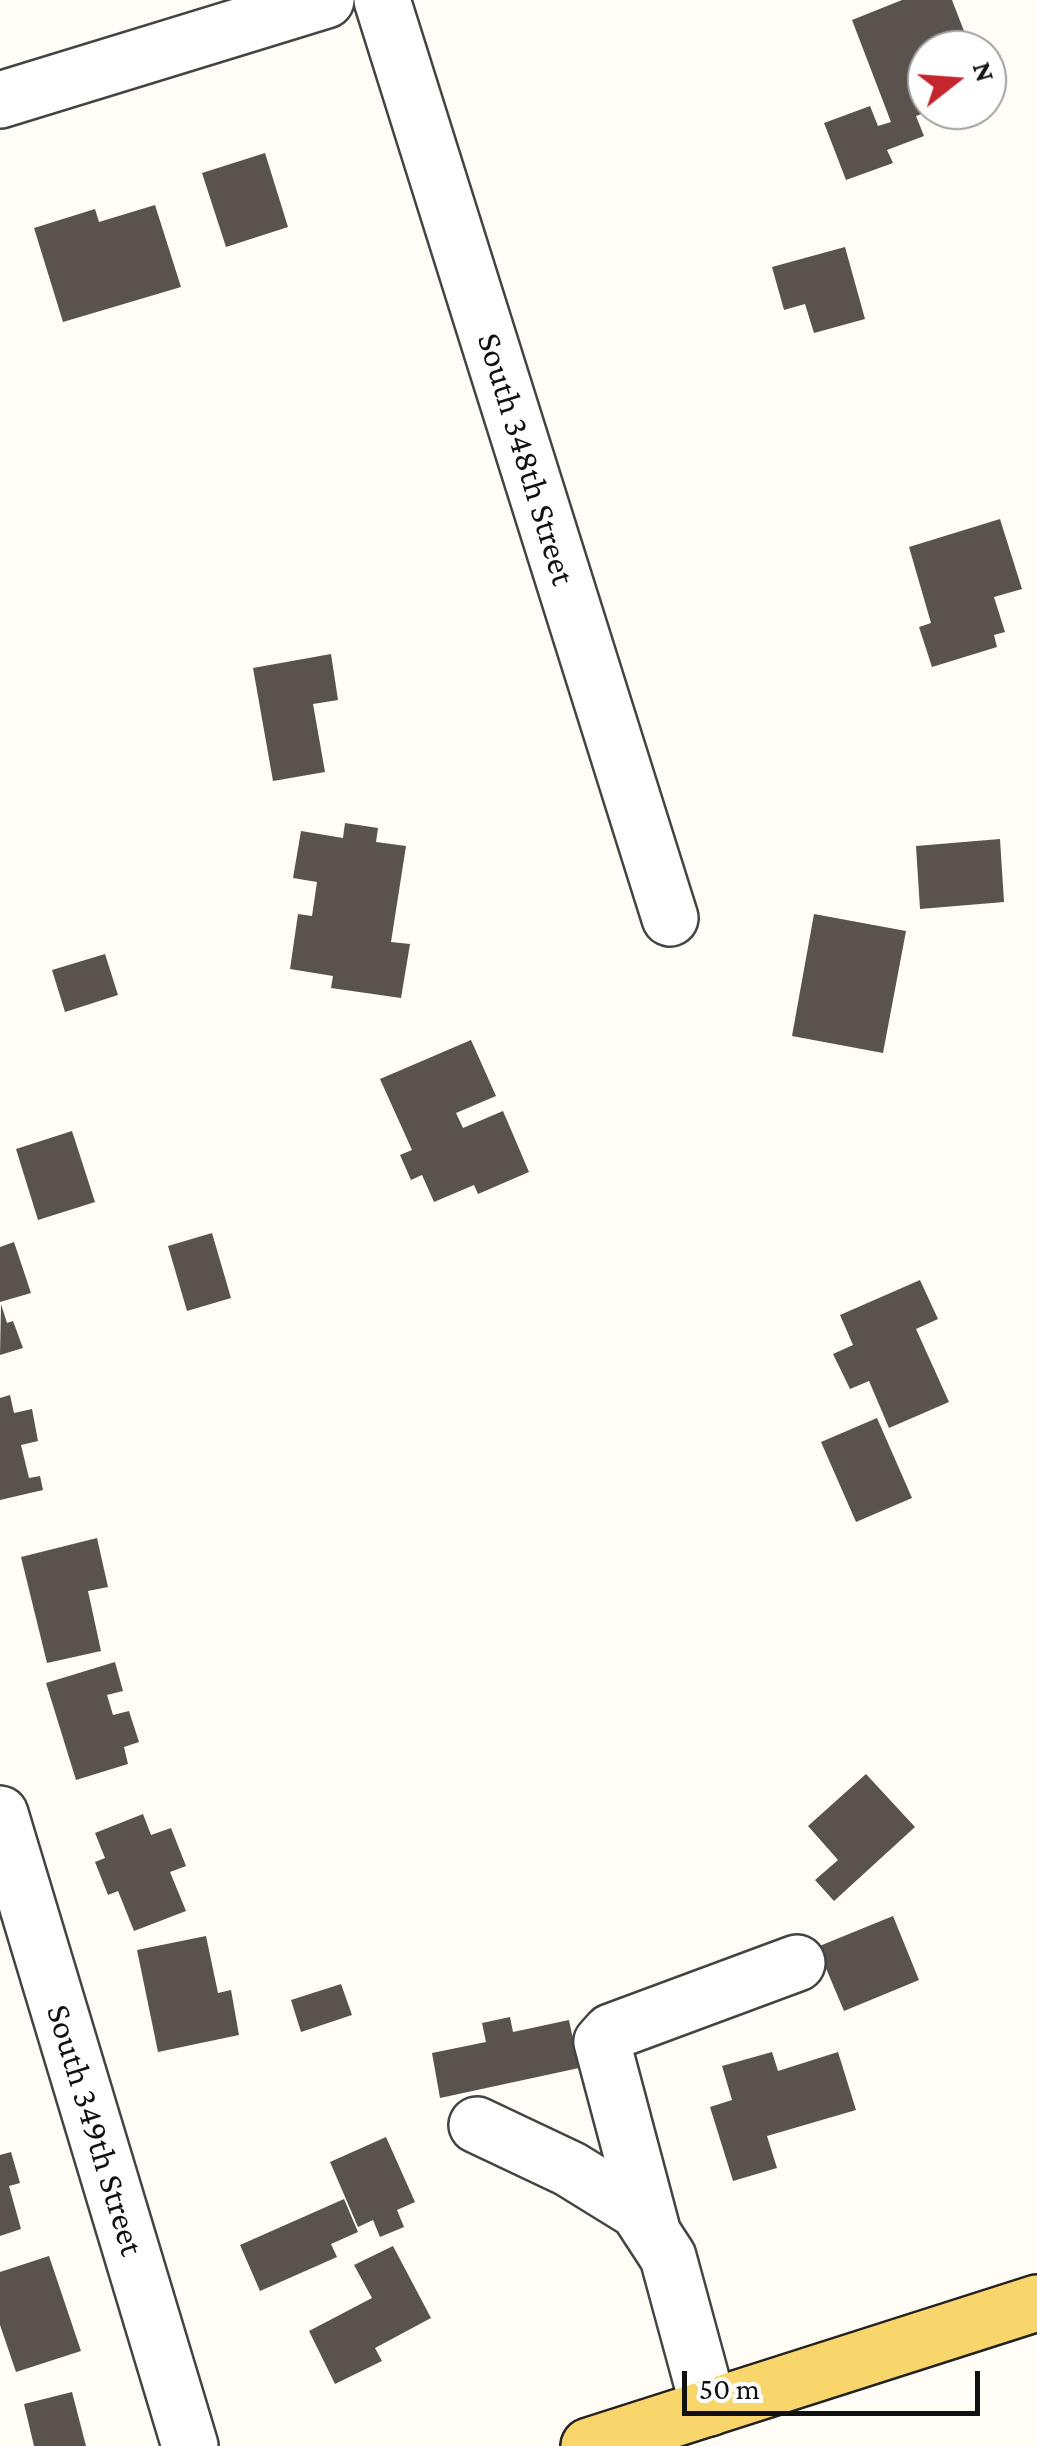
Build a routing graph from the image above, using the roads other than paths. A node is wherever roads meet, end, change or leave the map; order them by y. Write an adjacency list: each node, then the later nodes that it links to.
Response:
1 (382, 0): 4 (street, South 348th Street)
2 (298, 4): 3 (street)
3 (0, 100)
4 (670, 918)
5 (0, 1814): 11 (street, South 349th Street)
6 (797, 1963): 8 (street)
7 (477, 2125): 8 (street)
8 (653, 2234): 10 (street)
9 (1037, 2303): 10 (main road)
10 (708, 2408): 12 (main road)
11 (190, 2446)
12 (589, 2446)

